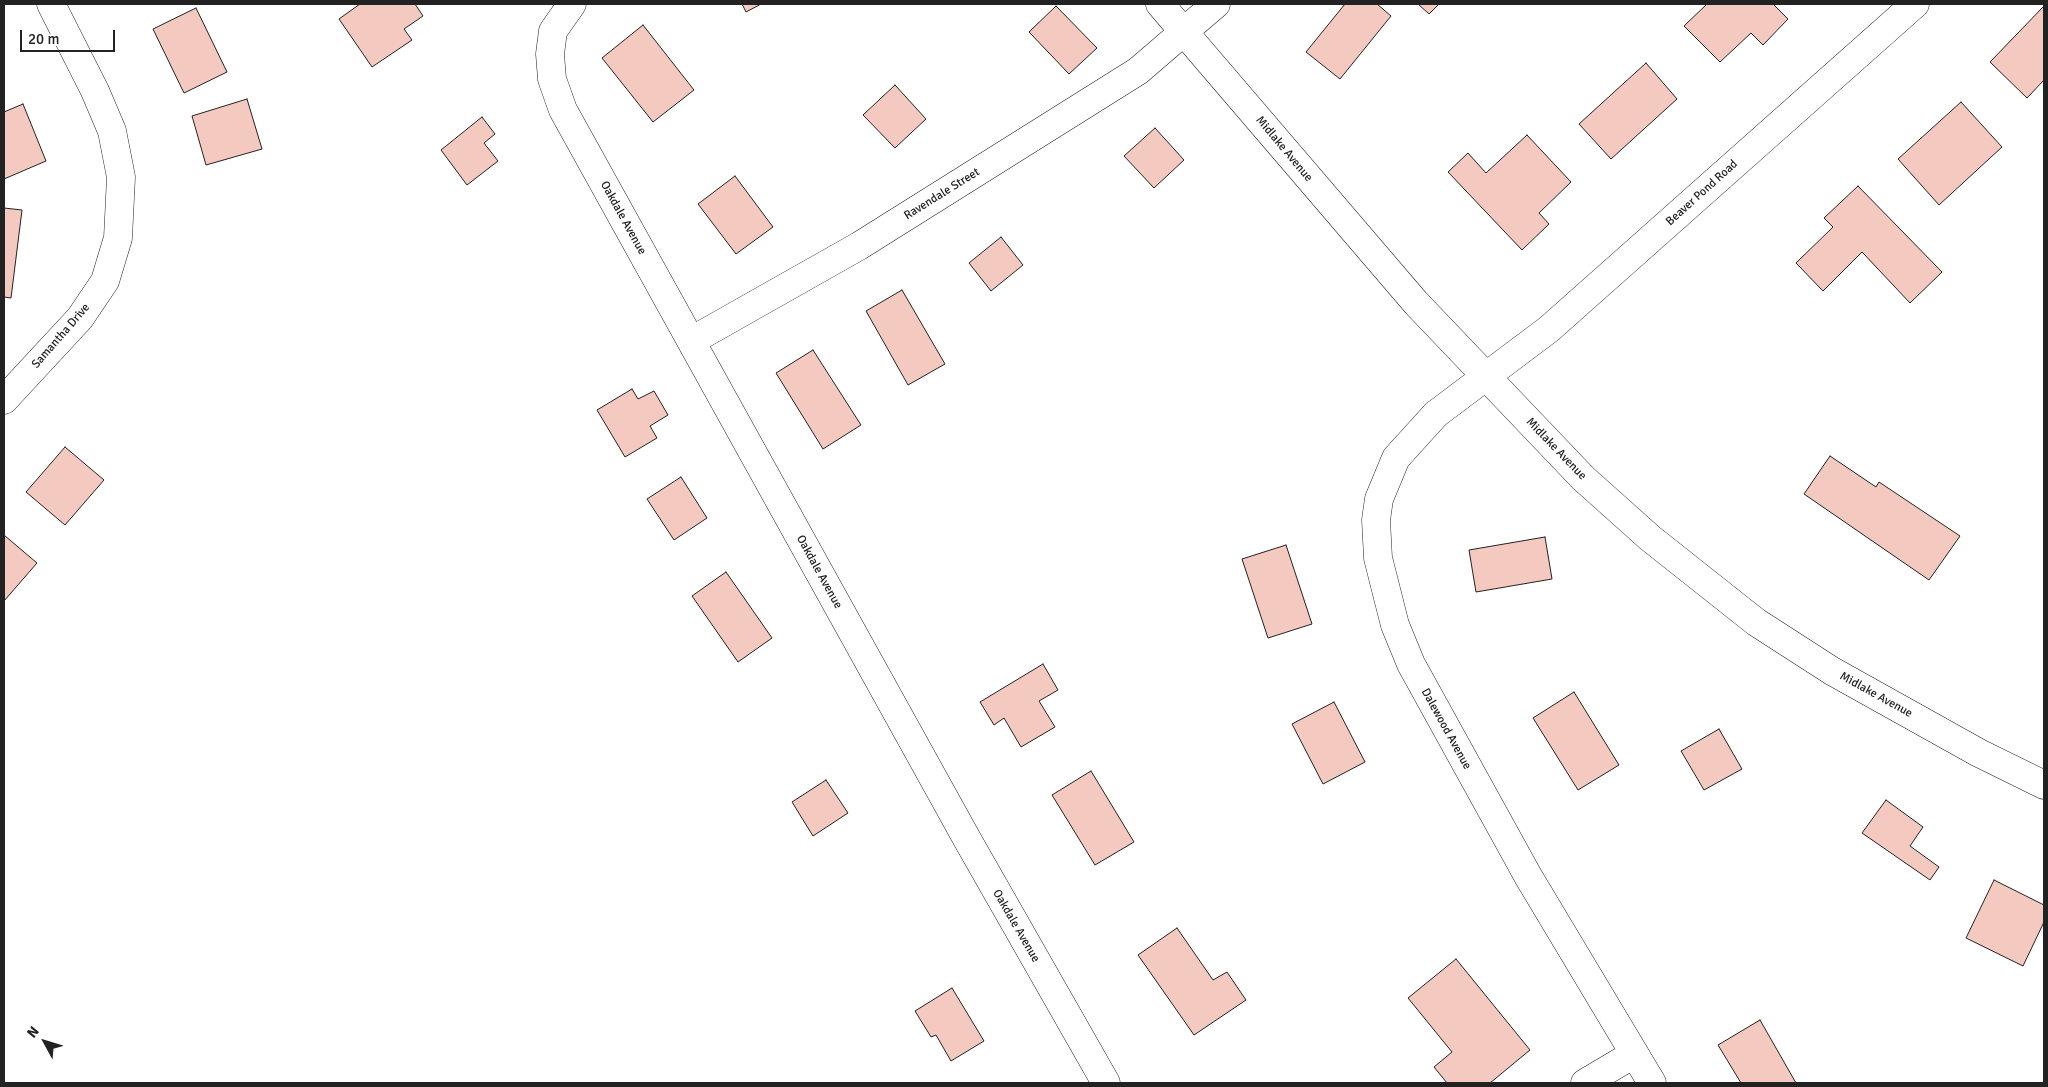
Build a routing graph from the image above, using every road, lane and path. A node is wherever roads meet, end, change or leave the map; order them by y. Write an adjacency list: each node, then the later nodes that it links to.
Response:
1 (50, 4): 9 (street, Samantha Drive)
2 (572, 4): 7 (street, Oakdale Avenue)
3 (1160, 4): 6 (street, Midlake Avenue)
4 (1216, 4): 6 (street, Ravendale Street)
5 (1915, 4): 8 (street, Beaver Pond Road)
6 (1185, 32): 7 (street, Ravendale Street); 8 (street, Midlake Avenue)
7 (691, 341): 12 (street, Oakdale Avenue)
8 (1486, 378): 10 (street, Midlake Avenue); 11 (street, Dalewood Avenue)
9 (4, 400)
10 (2044, 785)
11 (1634, 1054): 13 (street); 14 (street, Dalewood Avenue)
12 (1106, 1083)
13 (1585, 1083)
14 (1652, 1083)

